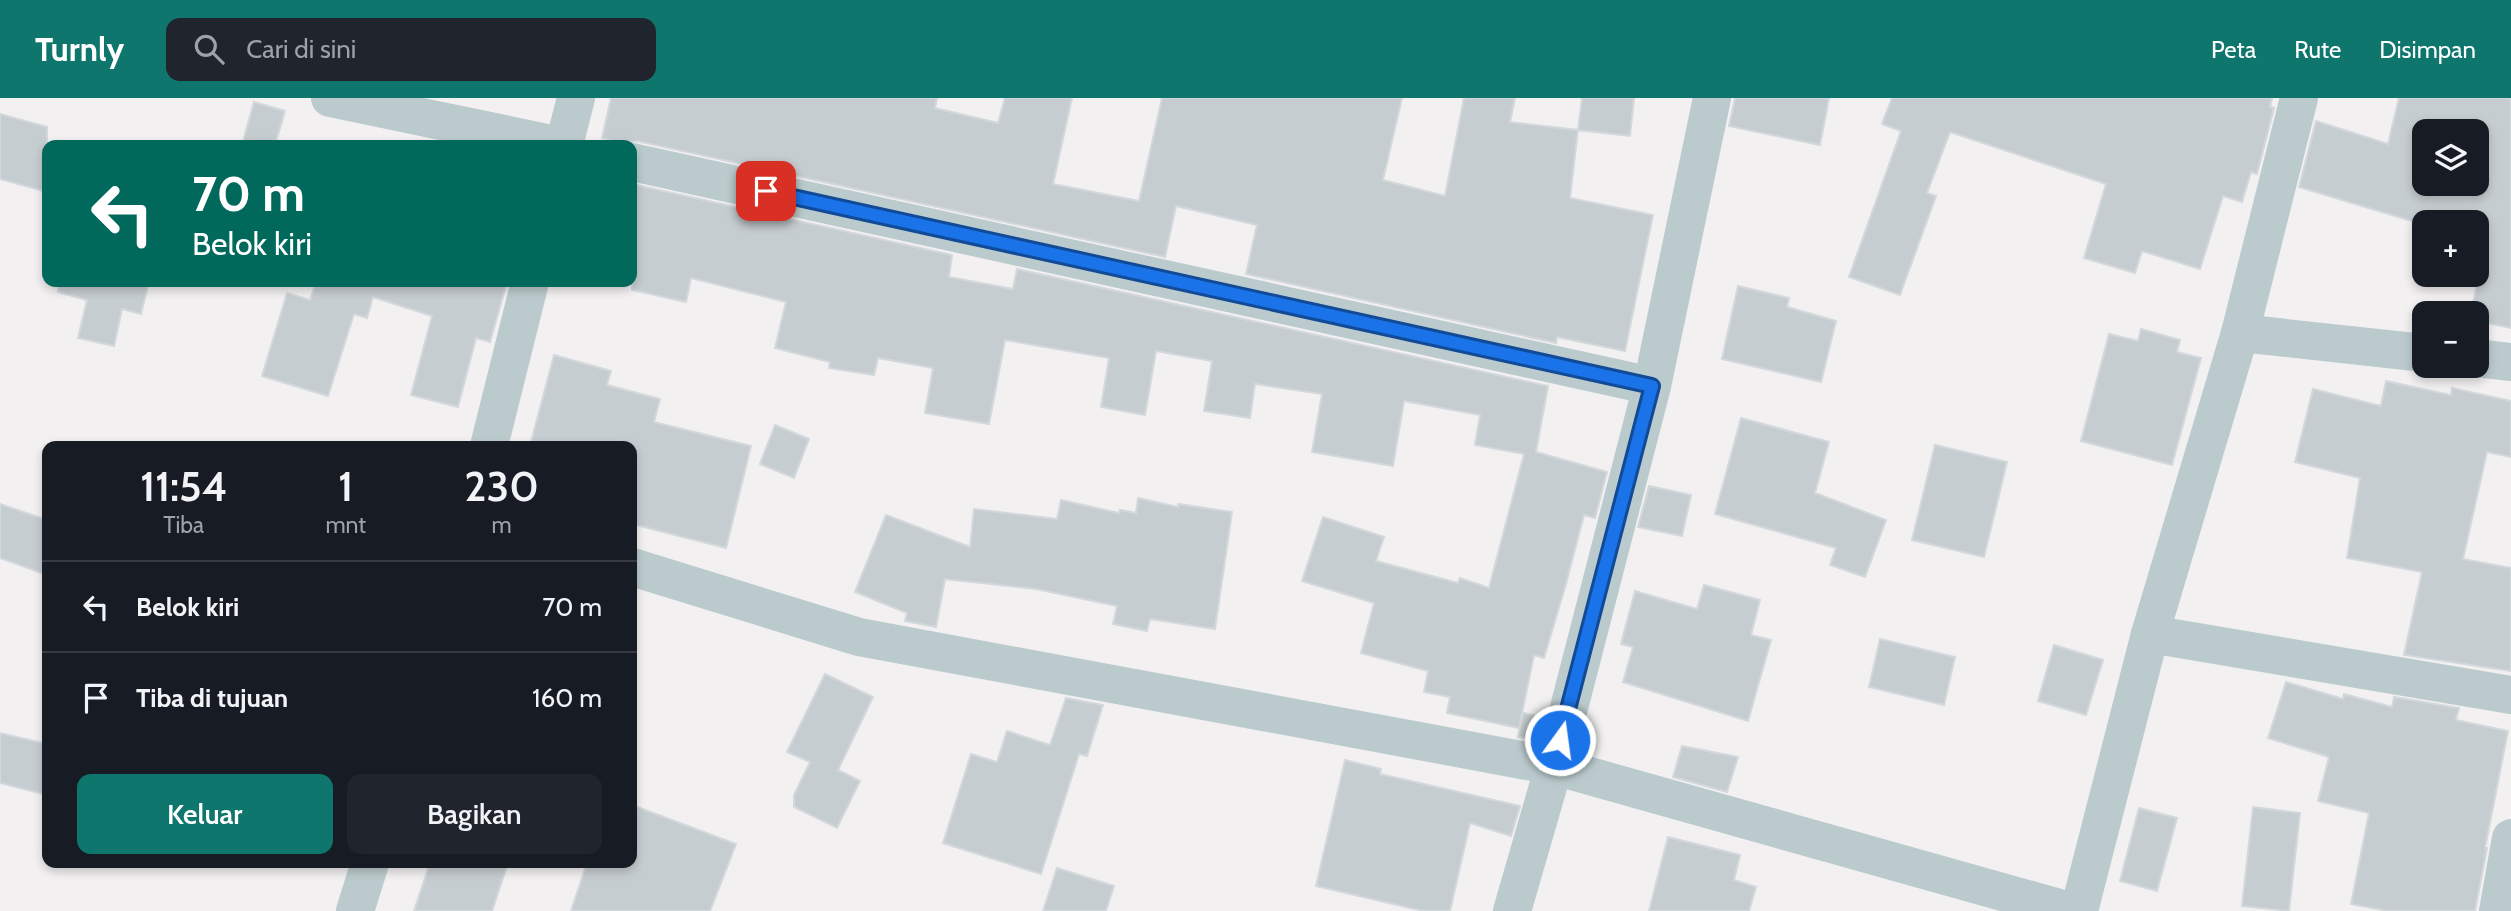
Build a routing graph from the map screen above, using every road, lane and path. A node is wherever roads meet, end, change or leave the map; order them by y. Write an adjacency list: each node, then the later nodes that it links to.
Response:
1 (330, 98): 5 (street)
2 (576, 98): 6 (street)
3 (1712, 98): 13 (street)
4 (2299, 98): 9 (street)
5 (533, 140)
6 (565, 140)
7 (637, 163): 13 (street)
8 (529, 287): 14 (street)
9 (2240, 333): 10 (street); 16 (street)
10 (2412, 352)
11 (2489, 359): 12 (street)
12 (2511, 362)
13 (1652, 386): 18 (street)
14 (490, 441)
15 (637, 569): 18 (street)
16 (2150, 634): 17 (street); 24 (street)
17 (2511, 695)
18 (1553, 766): 22 (street); 23 (street)
19 (2511, 838): 25 (street)
20 (368, 868): 21 (street)
21 (355, 911)
22 (1512, 911)
23 (2070, 911)
24 (2079, 911)
25 (2498, 911)

